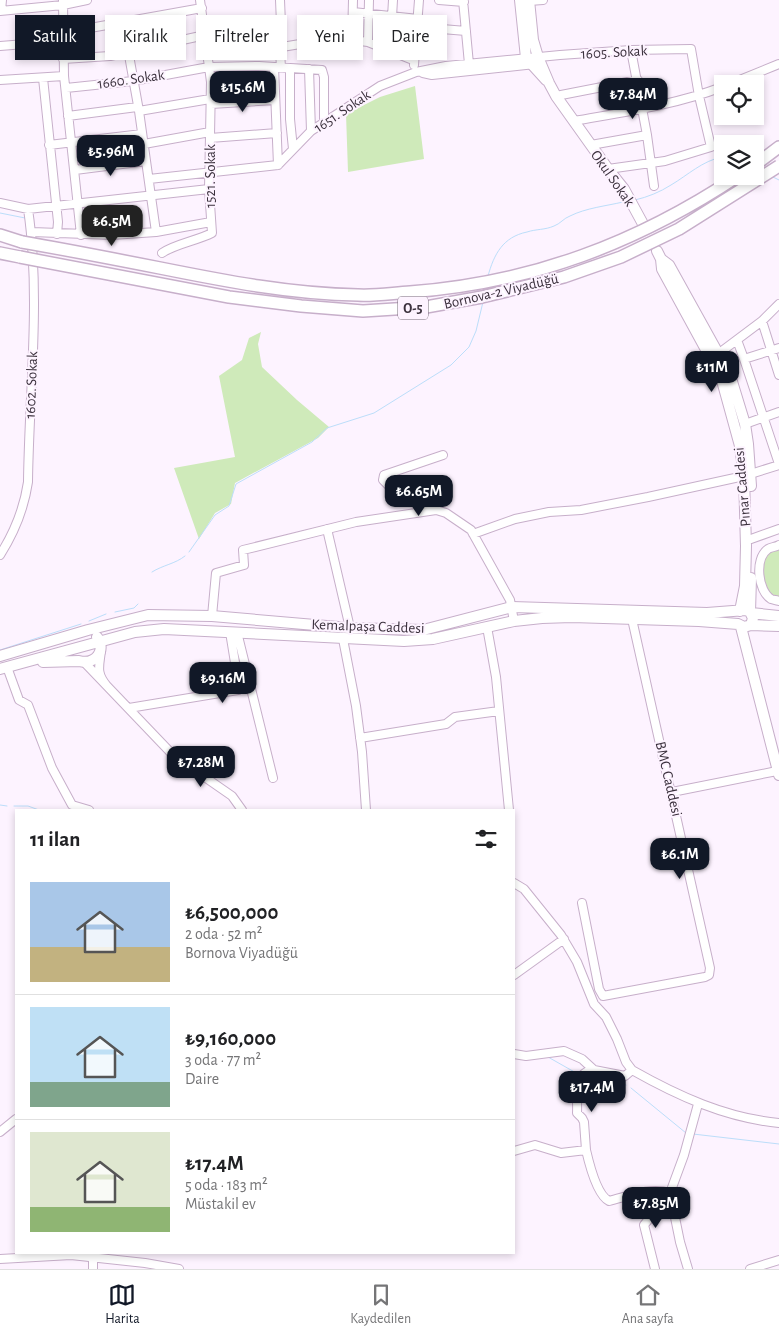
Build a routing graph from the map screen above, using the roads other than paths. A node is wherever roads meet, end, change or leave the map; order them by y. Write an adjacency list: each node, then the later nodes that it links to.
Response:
1 (2, 0): 16 (street)
2 (24, 0): 15 (street)
3 (87, 0): 13 (street)
4 (280, 0): 21 (street)
5 (353, 0): 17 (street)
6 (369, 0): 18 (street)
7 (393, 0): 23 (street)
8 (419, 0): 24 (street)
9 (439, 0): 12 (street)
10 (526, 0): 11 (street); 38 (main road, Okul Sokak)
11 (542, 0)
12 (463, 1): 26 (street)
13 (63, 2): 15 (street); 19 (street)
14 (201, 4): 20 (street)
15 (24, 9): 16 (street)
16 (0, 11)
17 (352, 12): 18 (street)
18 (368, 14): 22 (street); 28 (street)
19 (63, 15)
20 (153, 15)
21 (281, 15)
22 (380, 15)
23 (393, 15)
24 (418, 15)
25 (447, 28): 26 (street)
26 (466, 31): 39 (street)
27 (363, 41): 28 (street)
28 (368, 42): 30 (street)
29 (15, 44): 31 (street)
30 (373, 44)
31 (0, 46)
32 (632, 50): 38 (street, 1605. Sokak); 50 (street); 55 (street, 1605. Sokak)
33 (63, 60): 47 (street)
34 (130, 60): 51 (street)
35 (208, 60): 41 (street, 1521. Sokak)
36 (278, 60): 42 (street)
37 (414, 60): 45 (street)
38 (534, 61): 39 (street); 45 (street); 54 (main road, Okul Sokak)
39 (470, 64): 45 (street)
40 (779, 64): 46 (street)
41 (209, 67): 42 (street, 1660. Sokak); 51 (street, 1660. Sokak); 57 (street, 1521. Sokak)
42 (277, 67): 43 (street, 1660. Sokak); 56 (street)
43 (290, 68): 44 (street, 1660. Sokak); 73 (street)
44 (309, 69): 62 (street); 63 (street)
45 (416, 72): 62 (street, 1651. Sokak)
46 (752, 75)
47 (64, 76): 48 (street); 52 (street)
48 (43, 78): 49 (street); 70 (street)
49 (0, 80)
50 (638, 80): 54 (street); 59 (street)
51 (133, 81): 52 (street, 1660. Sokak); 58 (street)
52 (66, 88): 60 (street)
53 (714, 90): 55 (street)
54 (556, 96): 61 (main road, Okul Sokak)
55 (699, 96): 59 (street); 76 (street)
56 (275, 100): 57 (street); 64 (street)
57 (210, 101): 58 (street); 67 (street, 1521. Sokak)
58 (138, 109): 60 (street); 65 (street)
59 (642, 110): 61 (street); 66 (street)
60 (68, 116): 68 (street)
61 (574, 121): 71 (main road, Okul Sokak)
62 (324, 123): 63 (street, 1651. Sokak)
63 (311, 132): 73 (street, 1651. Sokak)
64 (277, 133): 67 (street); 77 (street)
65 (142, 134): 68 (street); 69 (street)
66 (647, 134): 71 (street); 76 (street)
67 (210, 135): 69 (street); 81 (street, 1521. Sokak)
68 (72, 141): 70 (street); 80 (street)
69 (144, 144): 75 (street)
70 (49, 145): 89 (street)
71 (590, 145): 79 (main road, Okul Sokak)
72 (779, 147): 74 (highway)
73 (293, 150): 77 (street, 1651. Sokak)
74 (764, 158)
75 (146, 161): 80 (street); 82 (street)
76 (652, 164): 79 (street); 84 (street)
77 (278, 166): 81 (street)
78 (779, 166): 98 (highway, Bornova-2 Viyadüğü / O-5, bridge)
79 (608, 169): 92 (main road, Okul Sokak)
80 (74, 170): 88 (street)
81 (209, 174): 82 (street); 85 (street, 1521. Sokak)
82 (149, 178): 86 (street)
83 (723, 185): 97 (highway, Bornova-2 Viyadüğü / O-5, bridge)
84 (654, 186)
85 (209, 189): 86 (street); 91 (street, 1521. Sokak)
86 (151, 196): 88 (street); 94 (street)
87 (0, 203): 90 (street)
88 (77, 203): 89 (street); 96 (street)
89 (55, 205): 90 (street); 95 (street)
90 (28, 209): 93 (street, 1602. Sokak)
91 (211, 222): 94 (street); 99 (street, 1521. Sokak)
92 (644, 224)
93 (32, 232): 95 (street); 119 (street, 1602. Sokak)
94 (156, 232): 96 (street)
95 (57, 234): 96 (street)
96 (81, 235)
97 (0, 236)
98 (0, 253)
99 (162, 254)
100 (779, 304): 101 (street)
101 (762, 321): 102 (street); 103 (street)
102 (737, 340): 104 (street); 105 (street)
103 (775, 349): 105 (street); 106 (street)
104 (718, 354): 109 (main road, Pınar Caddesi); 112 (main road, Pınar Caddesi)
105 (744, 359): 108 (street)
106 (779, 375)
107 (779, 412): 108 (street)
108 (763, 417): 109 (street); 111 (street)
109 (744, 424): 112 (main road, Pınar Caddesi)
110 (443, 455): 113 (street)
111 (779, 465): 112 (street)
112 (748, 475): 116 (street); 117 (main road, Pınar Caddesi)
113 (436, 510): 114 (street); 116 (street)
114 (327, 529): 123 (street); 129 (street)
115 (779, 529): 117 (street)
116 (473, 534): 121 (street)
117 (749, 539): 122 (main road, Pınar Caddesi); 122 (main road)
118 (779, 545): 120 (street)
119 (0, 555)
120 (779, 601)
121 (512, 607): 122 (main road, Kemalpaşa Caddesi); 126 (street); 129 (main road, Kemalpaşa Caddesi)
122 (745, 612): 124 (main road, Kemalpaşa Caddesi); 127 (main road); 127 (main road)
123 (212, 616): 129 (main road, Kemalpaşa Caddesi); 131 (main road, Kemalpaşa Caddesi)
124 (779, 616)
125 (632, 619): 126 (main road, Kemalpaşa Caddesi); 127 (main road, Kemalpaşa Caddesi); 147 (street, BMC Caddesi)
126 (514, 621): 130 (main road, Kemalpaşa Caddesi)
127 (745, 625): 128 (main road, Kemalpaşa Caddesi); 144 (main road); 145 (main road)
128 (779, 626)
129 (350, 628)
130 (487, 628): 133 (main road, Kemalpaşa Caddesi); 142 (street)
131 (84, 631): 134 (main road); 135 (main road); 136 (main road, Kemalpaşa Caddesi)
132 (234, 632): 133 (main road, Kemalpaşa Caddesi); 134 (main road, Kemalpaşa Caddesi); 141 (street); 146 (street)
133 (343, 639): 143 (street)
134 (100, 646): 135 (main road, Kemalpaşa Caddesi); 138 (main road); 140 (street)
135 (70, 650): 137 (main road, Kemalpaşa Caddesi); 138 (main road)
136 (0, 656)
137 (24, 662): 138 (main road); 139 (main road, Kemalpaşa Caddesi)
138 (82, 662): 140 (street)
139 (3, 668): 148 (street)
140 (107, 686): 141 (street)
141 (129, 708): 149 (street)
142 (499, 711): 143 (street); 151 (street)
143 (360, 738): 150 (street)
144 (779, 752)
145 (778, 773): 147 (street)
146 (273, 778)
147 (672, 792): 153 (street, BMC Caddesi)
148 (86, 809)
149 (241, 809)
150 (366, 809)
151 (509, 809)
152 (515, 884): 154 (street)
153 (582, 903)
154 (564, 939): 155 (street); 158 (street)
155 (515, 974)
156 (515, 1054): 157 (street)
157 (594, 1070): 158 (street); 163 (street)
158 (632, 1070): 159 (street)
159 (698, 1104): 161 (street); 165 (street)
160 (15, 1120): 162 (street)
161 (779, 1123)
162 (0, 1132)
163 (586, 1150): 164 (street); 165 (street)
164 (515, 1151)
165 (670, 1193): 171 (street); 172 (street)
166 (93, 1257): 167 (street); 169 (street); 170 (street)
167 (0, 1259)
168 (779, 1260): 173 (street)
169 (93, 1269)
170 (179, 1269)
171 (654, 1269)
172 (688, 1269)
173 (750, 1269)

